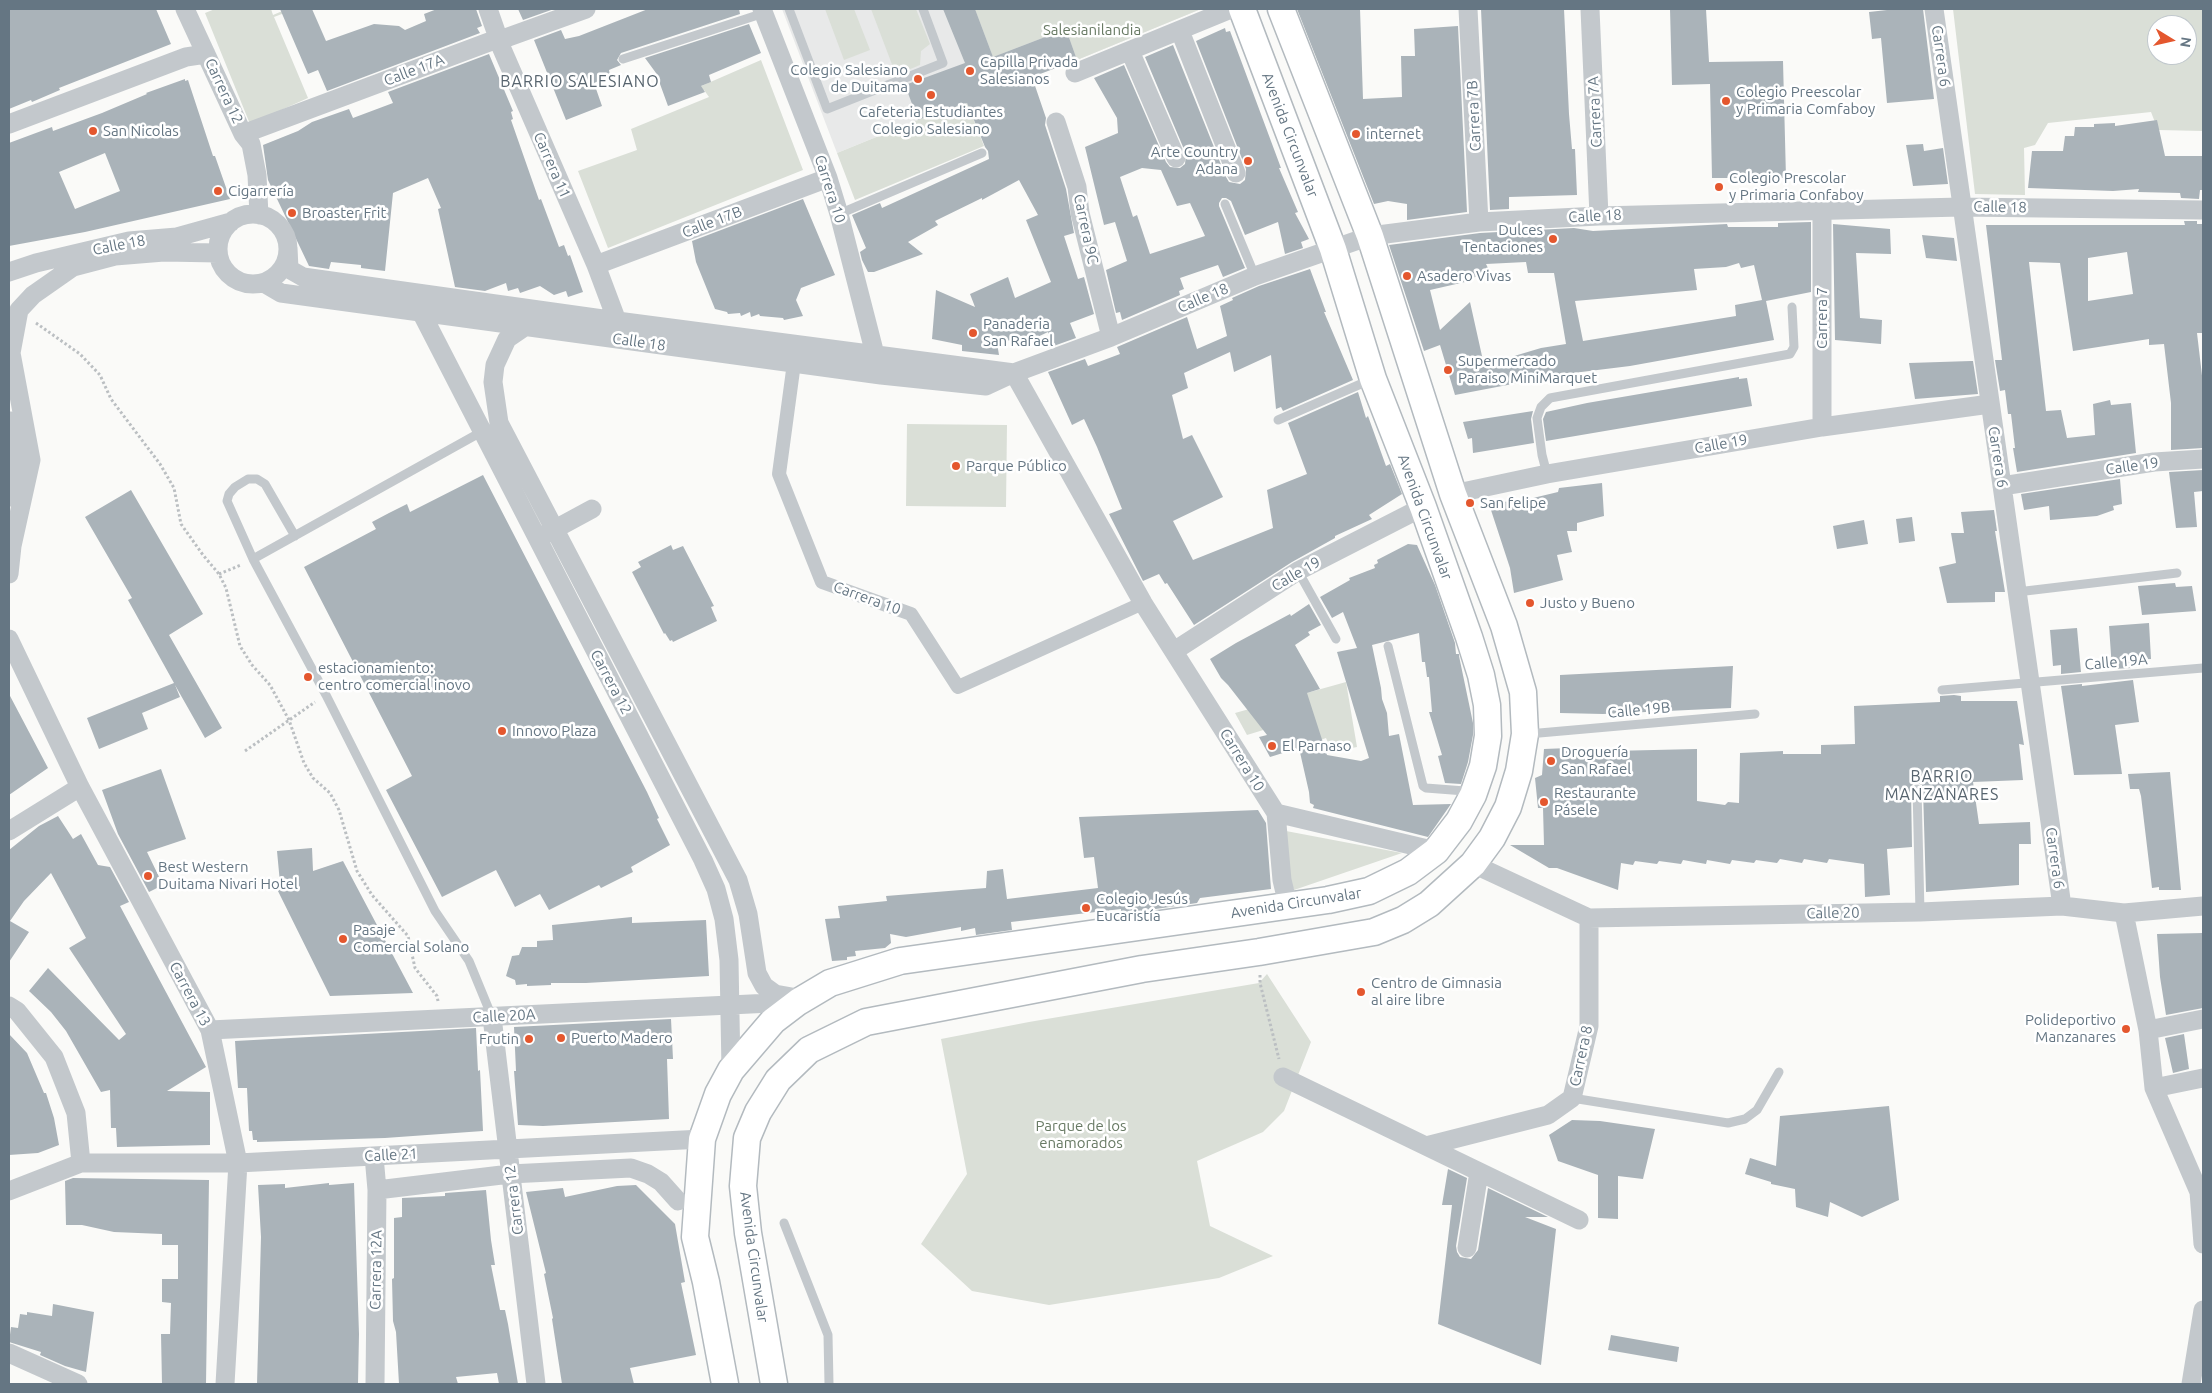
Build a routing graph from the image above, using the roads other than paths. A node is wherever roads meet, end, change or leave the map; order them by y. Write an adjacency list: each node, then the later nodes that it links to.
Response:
1 (185, 9): 16 (street, Carrera 12)
2 (488, 9): 14 (street, Carrera 11)
3 (586, 9): 14 (street, Calle 17A)
4 (789, 9): 5 (lane)
5 (923, 9)
6 (1231, 9): 13 (street)
7 (1242, 9): 39 (main road, Avenida Circunvalar)
8 (1281, 9): 37 (main road, Avenida Circunvalar)
9 (1468, 9): 35 (street, Carrera 7B)
10 (1590, 9): 33 (street, Carrera 7A)
11 (1934, 9): 28 (street, Carrera 6)
12 (763, 11): 17 (lane); 26 (street, Carrera 10)
13 (1180, 31): 15 (street); 24 (street)
14 (500, 40): 21 (street, Calle 17A); 42 (street, Carrera 11)
15 (1130, 51): 18 (street); 23 (street)
16 (206, 54): 20 (street); 21 (street, Carrera 12)
17 (623, 59)
18 (1075, 73)
19 (1056, 122): 51 (street, Carrera 9C)
20 (9, 124)
21 (243, 134): 25 (street, Carrera 12)
22 (982, 153): 31 (lane)
23 (1176, 158)
24 (1236, 173)
25 (257, 175): 32 (street, Carrera 12); 36 (street, Carrera 12)
26 (828, 178): 31 (street, Carrera 10); 42 (street, Calle 17B)
27 (1225, 204): 44 (lane)
28 (1961, 207): 29 (street, Calle 18); 30 (street, Calle 18); 58 (street, Carrera 6)
29 (1822, 209): 33 (street, Calle 18); 61 (street, Carrera 7)
30 (2203, 210)
31 (839, 214): 52 (street, Carrera 10)
32 (259, 215): 34 (street); 36 (street)
33 (1599, 216): 35 (street, Calle 18)
34 (231, 222): 40 (street); 41 (street, Calle 18)
35 (1479, 222): 37 (street, Calle 18)
36 (278, 225): 38 (street)
37 (1370, 236): 39 (street, Calle 18); 66 (main road, Avenida Circunvalar)
38 (288, 248): 46 (street); 49 (street, Calle 18)
39 (1333, 248): 44 (street, Calle 18); 56 (main road, Avenida Circunvalar)
40 (218, 253): 46 (street); 73 (street, Calle 18)
41 (36, 263): 43 (street, Calle 18); 45 (street)
42 (596, 265): 49 (street, Carrera 11)
43 (9, 272)
44 (1256, 276): 51 (street, Calle 18)
45 (9, 281)
46 (264, 283): 48 (street, Calle 18)
47 (1792, 307): 64 (lane)
48 (421, 312): 50 (street, Calle 18); 62 (street, Carrera 12)
49 (617, 322): 52 (street, Calle 18)
50 (526, 326): 53 (street, Calle 18); 60 (street, Carrera 12)
51 (1110, 337): 54 (street, Calle 18)
52 (875, 355): 54 (street, Calle 18); 55 (street, Carrera 10)
53 (794, 363): 55 (street, Calle 18); 79 (street, Carrera 10)
54 (1014, 373): 55 (street, Calle 18); 79 (street, Carrera 10)
55 (881, 374)
56 (1373, 379): 59 (lane); 67 (main road, Avenida Circunvalar)
57 (9, 397): 68 (street)
58 (1990, 404): 61 (street, Calle 19); 65 (street, Carrera 6)
59 (1278, 420)
60 (499, 423): 62 (lane); 70 (street, Carrera 12)
61 (1822, 427): 64 (street, Calle 19)
62 (482, 432): 71 (lane); 72 (street, Carrera 12)
63 (2203, 459): 65 (street, Calle 19)
64 (1547, 474): 66 (street, Calle 19)
65 (2002, 486): 78 (street, Carrera 6)
66 (1453, 494): 88 (main road, Avenida Circunvalar)
67 (1423, 507): 75 (street, Calle 19); 91 (main road, Avenida Circunvalar)
68 (9, 508)
69 (592, 509): 70 (street)
70 (554, 529): 72 (street); 96 (street, Carrera 12)
71 (295, 536): 74 (lane); 74 (lane)
72 (537, 539): 97 (street, Carrera 12)
73 (10, 546): 77 (street)
74 (253, 560): 108 (lane)
75 (1298, 571): 81 (lane); 83 (street, Calle 19)
76 (2177, 573): 78 (lane)
77 (9, 574)
78 (2017, 592): 85 (street, Carrera 6)
79 (1143, 603): 83 (street, Carrera 10)
80 (9, 639): 89 (street, Carrera 13)
81 (1336, 639)
82 (1388, 646): 91 (lane)
83 (1174, 651): 92 (street, Carrera 10)
84 (2203, 668): 85 (lane, Calle 19A)
85 (2032, 683): 86 (lane, Calle 19A); 99 (street, Carrera 6)
86 (1942, 690)
87 (1755, 714): 88 (lane, Calle 19B)
88 (1525, 734): 95 (main road, Avenida Circunvalar)
89 (80, 787): 93 (street); 110 (street, Carrera 13)
90 (1916, 789): 101 (lane)
91 (1473, 795): 94 (main road, Avenida Circunvalar)
92 (1276, 813): 94 (street); 98 (street, Carrera 10)
93 (9, 831)
94 (1436, 851): 98 (main road, Avenida Circunvalar)
95 (1473, 864): 103 (street, Calle 20); 104 (main road, Avenida Circunvalar)
96 (738, 880): 97 (street); 105 (street, Carrera 12)
97 (716, 889): 106 (street, Carrera 12)
98 (1288, 905): 104 (main road); 105 (main road, Avenida Circunvalar)
99 (2062, 906): 101 (street, Calle 20); 102 (street, Calle 20)
100 (2203, 906): 102 (street, Calle 20)
101 (1920, 912): 103 (street, Calle 20)
102 (2124, 913): 111 (street)
103 (1589, 918): 117 (street, Carrera 8)
104 (1296, 945): 141 (main road, Avenida Circunvalar)
105 (800, 1000): 106 (street, Calle 20A); 112 (main road, Avenida Circunvalar)
106 (729, 1005): 108 (street, Calle 20A); 112 (street, Carrera 12)
107 (9, 1006): 122 (street)
108 (492, 1017): 110 (street, Calle 20A); 120 (street, Carrera 12)
109 (2203, 1019): 111 (street)
110 (210, 1030): 123 (street, Carrera 13)
111 (2148, 1030): 116 (street)
112 (731, 1070): 118 (main road, Avenida Circunvalar)
113 (1779, 1072): 117 (lane)
114 (1283, 1077): 119 (street)
115 (2203, 1078): 116 (street)
116 (2154, 1088): 128 (street)
117 (1572, 1098): 119 (street, Carrera 8)
118 (702, 1139): 120 (street, Calle 21); 140 (main road, Avenida Circunvalar)
119 (1426, 1146): 124 (street)
120 (508, 1148): 121 (street, Calle 21); 125 (street, Carrera 12)
121 (374, 1156): 123 (street, Calle 21); 126 (street, Carrera 12A)
122 (81, 1163): 123 (street, Calle 21); 127 (street)
123 (238, 1163): 137 (street, Carrera 13)
124 (1479, 1172): 130 (street); 133 (street)
125 (510, 1174): 126 (street, Calle 21); 129 (street, Calle 21); 139 (street, Carrera 12)
126 (377, 1190): 138 (street, Carrera 12A)
127 (9, 1191)
128 (2201, 1192): 132 (street)
129 (678, 1201)
130 (1579, 1220)
131 (784, 1223): 142 (lane)
132 (2203, 1244)
133 (1467, 1248)
134 (2203, 1310): 143 (street)
135 (9, 1353): 136 (street)
136 (78, 1384)
137 (225, 1384)
138 (375, 1384)
139 (536, 1384)
140 (725, 1384)
141 (774, 1384)
142 (829, 1384)
143 (2191, 1384)

